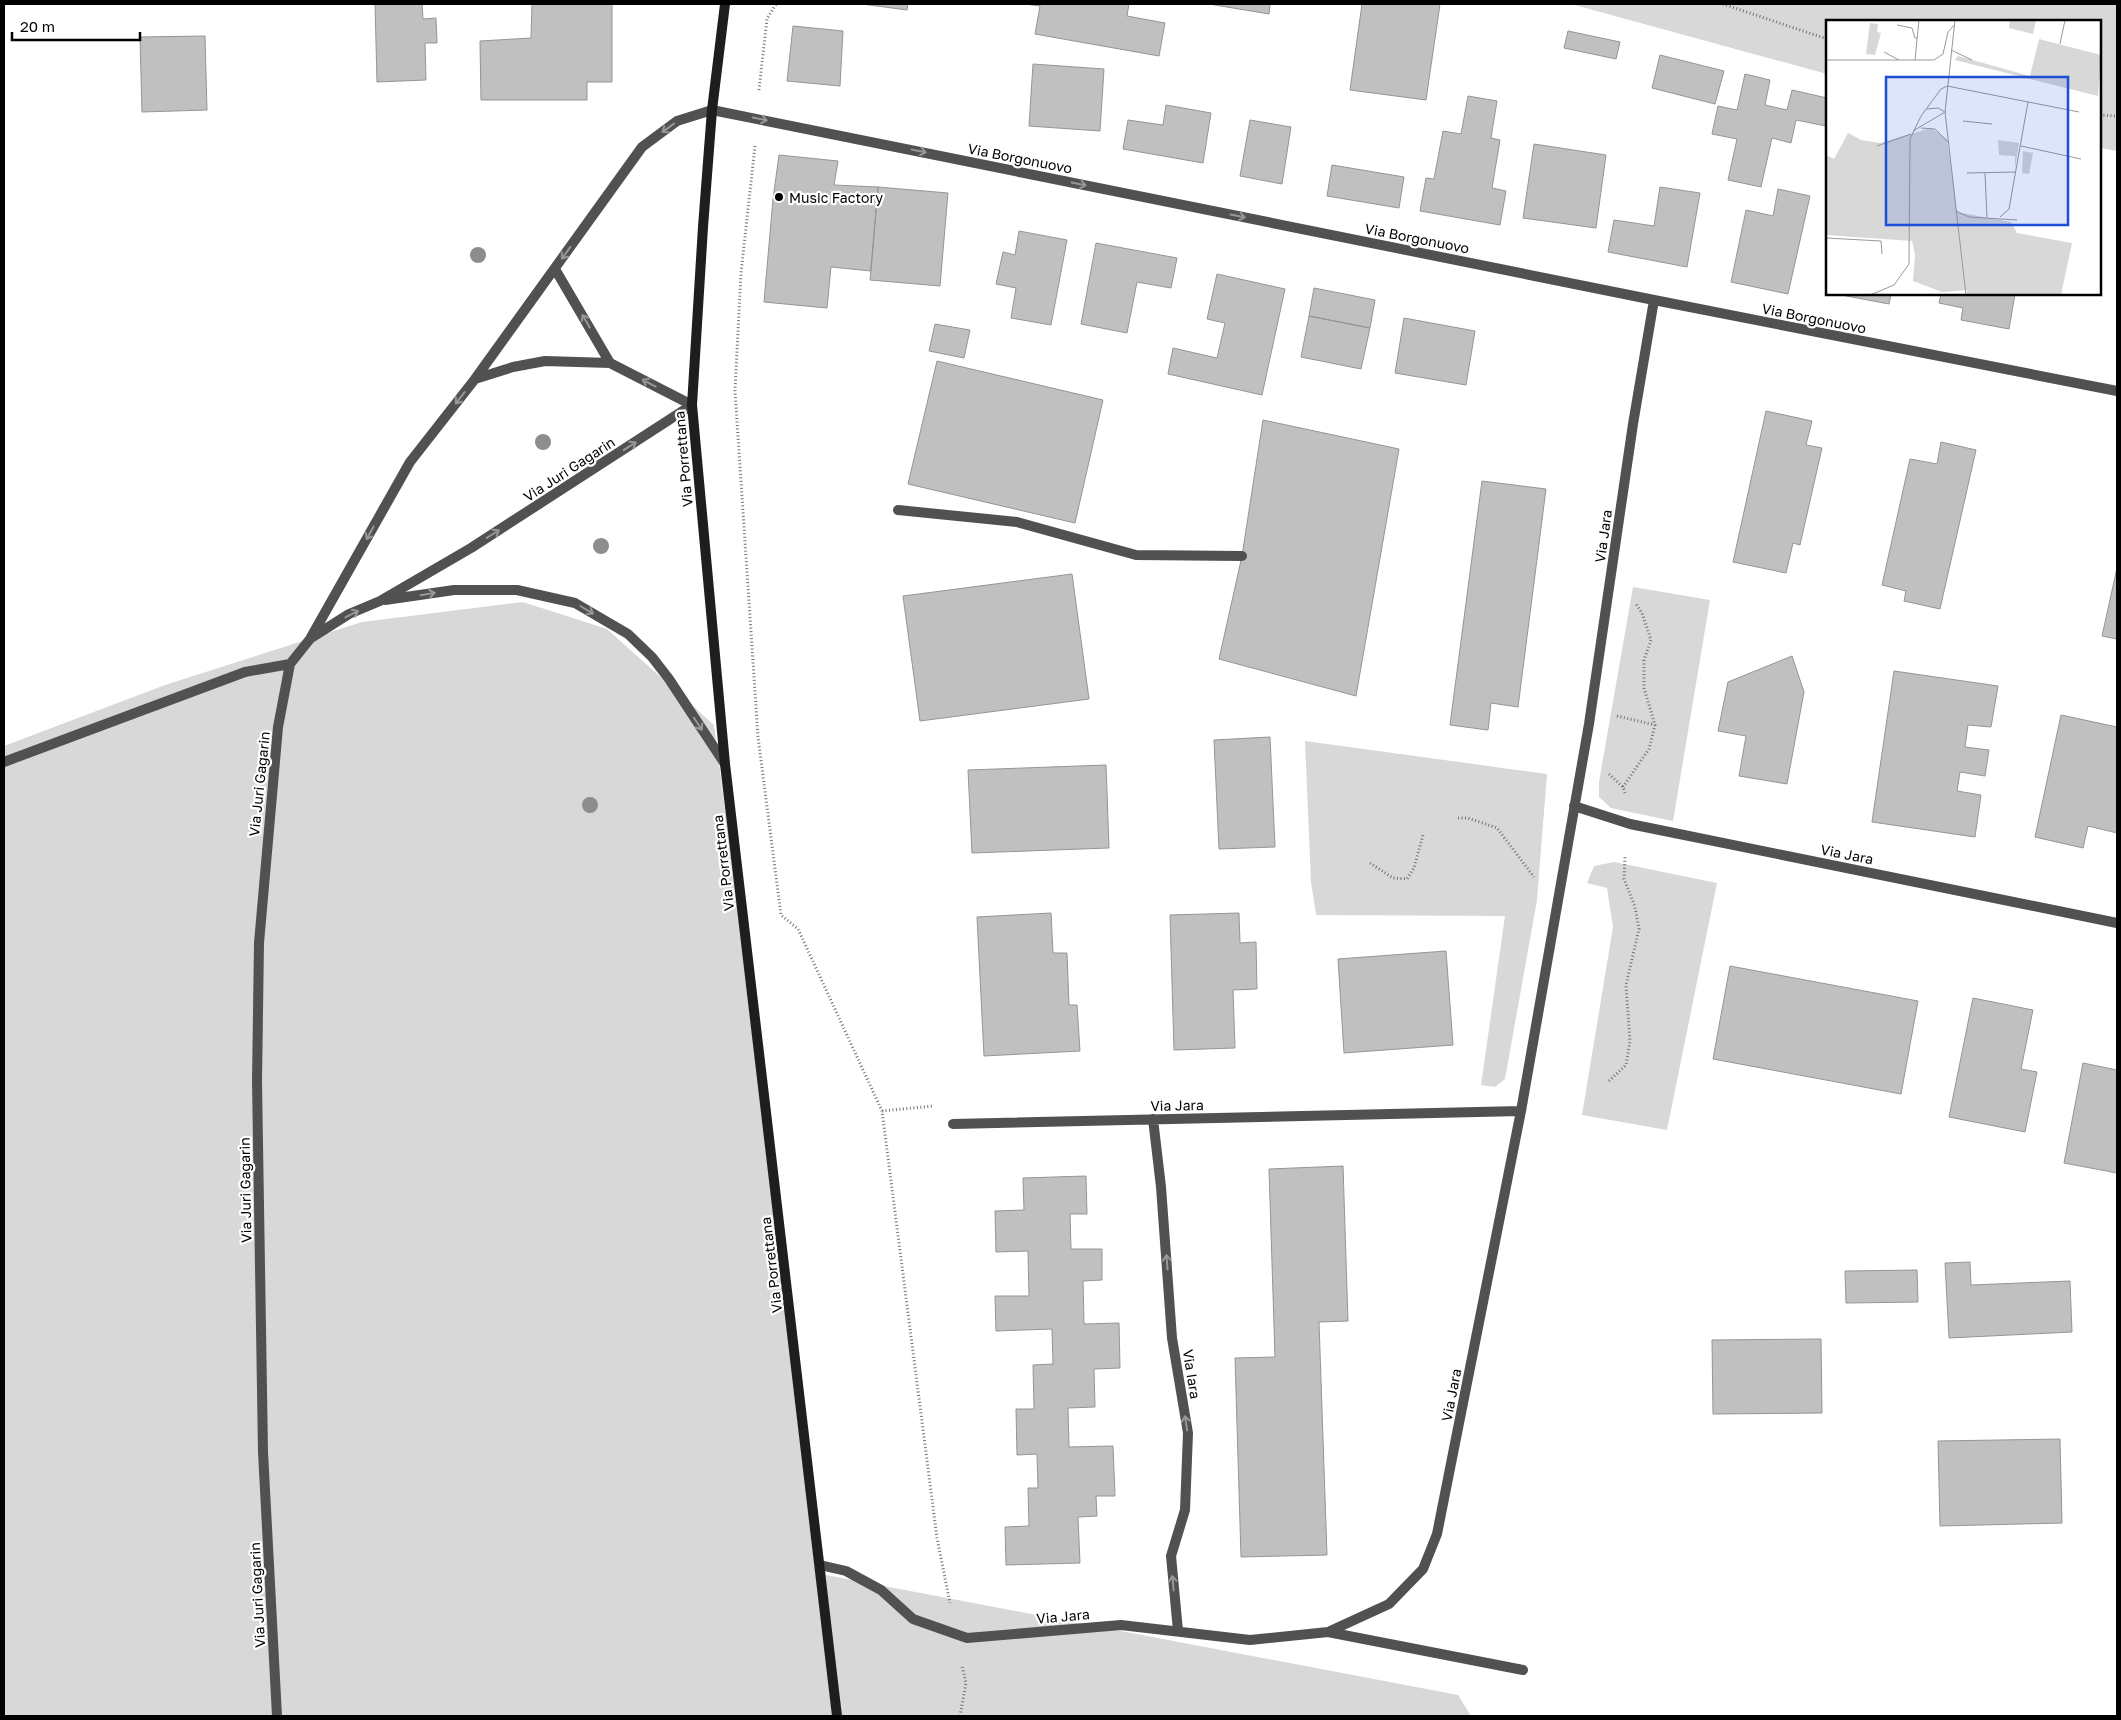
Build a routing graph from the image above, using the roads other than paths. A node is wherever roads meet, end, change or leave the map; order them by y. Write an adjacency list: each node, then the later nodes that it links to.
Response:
1 (725, 4): 2 (main road, Via Porrettana)
2 (712, 110): 3 (street, Via Juri Gagarin, one-way to 3); 4 (street, Via Borgonuovo, one-way to 4); 8 (main road, Via Porrettana)
3 (555, 269): 5 (street, one-way to 3); 6 (street, Via Juri Gagarin)
4 (1654, 300): 7 (street, Via Borgonuovo); 16 (street, Via Jara)
5 (610, 363): 6 (street); 8 (street, one-way to 5)
6 (475, 379): 12 (street, Via Juri Gagarin, one-way to 12)
7 (2117, 391)
8 (692, 405): 11 (street, Via Juri Gagarin, one-way to 8); 15 (main road, Via Porrettana)
9 (898, 510): 10 (street)
10 (1242, 556)
11 (380, 601): 12 (street, Via Juri Gagarin, one-way to 11); 15 (street, Via Juri Gagarin, one-way to 15)
12 (310, 639): 13 (street, Via Juri Gagarin)
13 (290, 664): 14 (street); 25 (street, Via Juri Gagarin)
14 (4, 762)
15 (725, 764): 21 (main road, Via Porrettana)
16 (1574, 806): 17 (street, Via Jara); 18 (street, Via Jara)
17 (2117, 923)
18 (1521, 1111): 19 (street, Via Jara); 23 (street, Via Jara)
19 (1153, 1119): 20 (street, Via Jara); 22 (street, Via Iara, one-way to 19)
20 (953, 1124)
21 (820, 1565): 22 (street, Via Jara); 26 (main road, Via Porrettana)
22 (1178, 1631): 23 (street, Via Jara)
23 (1328, 1632): 24 (street, Via Jara)
24 (1523, 1670)
25 (277, 1716)
26 (837, 1716)

